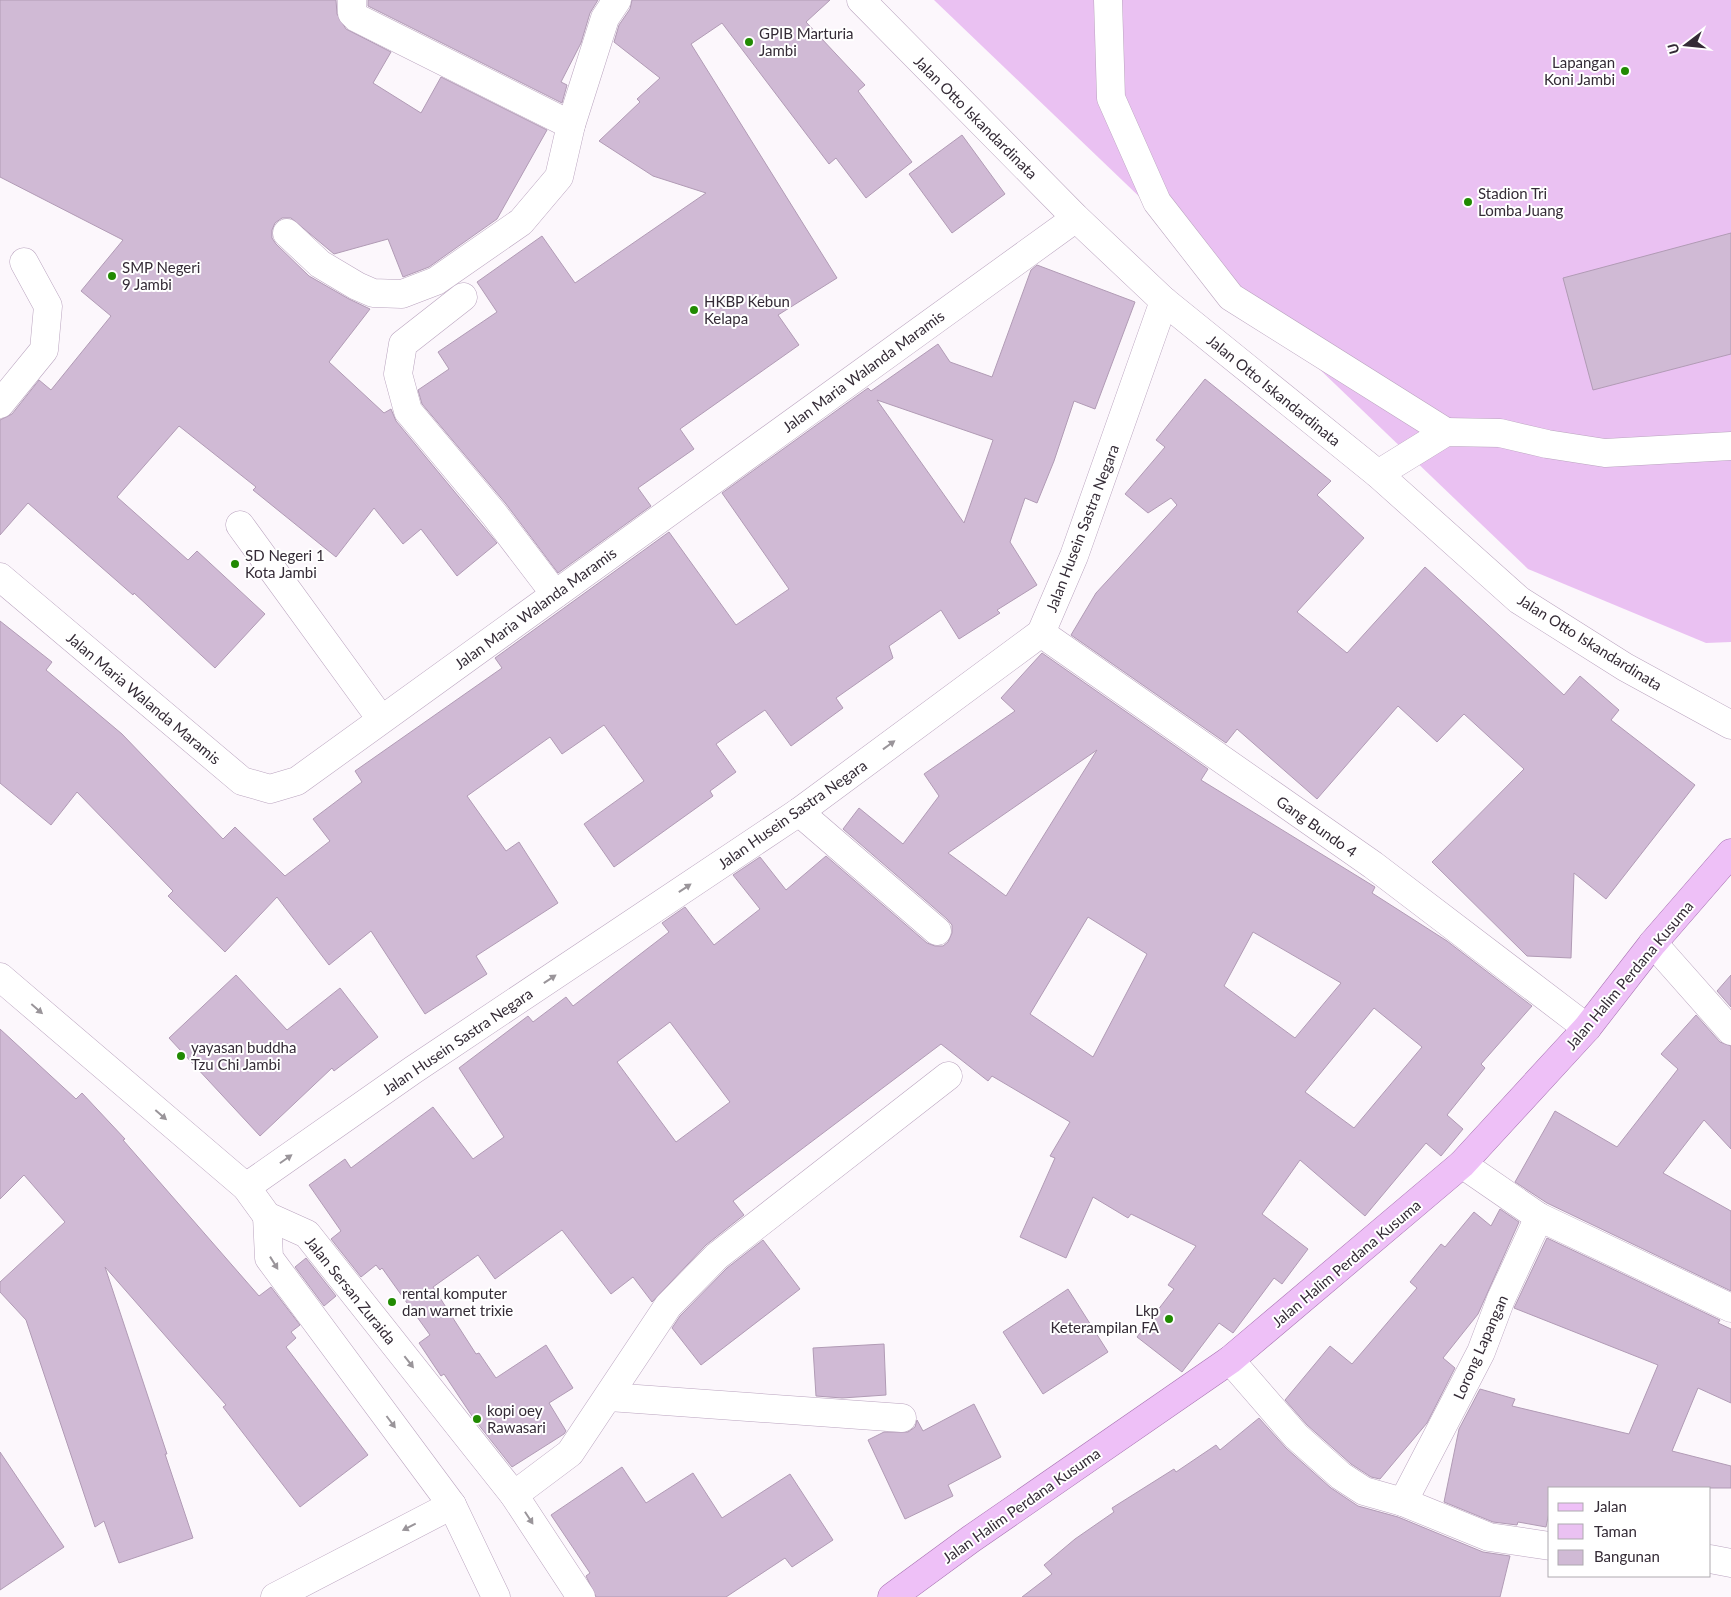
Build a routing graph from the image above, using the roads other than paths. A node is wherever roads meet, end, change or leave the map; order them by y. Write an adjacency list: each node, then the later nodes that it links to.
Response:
1 (352, 0): 5 (street)
2 (617, 0): 5 (street)
3 (861, 0): 6 (street, Jalan Otto Iskandardinata)
4 (1108, 0): 12 (street)
5 (571, 125): 7 (street)
6 (1076, 218): 10 (street, Jalan Otto Iskandardinata); 17 (street, Jalan Maria Walanda Maramis)
7 (287, 232)
8 (24, 262): 11 (street)
9 (463, 298): 17 (street)
10 (1164, 301): 14 (street, Jalan Otto Iskandardinata); 18 (street, Jalan Husein Sastra Negara)
11 (0, 404)
12 (1446, 432): 13 (street); 14 (street)
13 (1731, 448)
14 (1378, 474): 20 (street, Jalan Otto Iskandardinata)
15 (240, 525): 19 (street)
16 (0, 577): 19 (street, Jalan Maria Walanda Maramis)
17 (555, 594): 19 (street, Jalan Maria Walanda Maramis)
18 (1041, 633): 21 (street, Jalan Husein Sastra Negara, one-way to 18); 26 (street, Gang Bundo 4)
19 (381, 719)
20 (1731, 725)
21 (798, 812): 23 (street); 30 (street, Jalan Husein Sastra Negara, one-way to 21)
22 (1731, 853): 24 (main road, Jalan Halim Perdana Kusuma)
23 (937, 931)
24 (1653, 944): 26 (main road, Jalan Halim Perdana Kusuma); 27 (street)
25 (0, 977): 30 (street, one-way to 30)
26 (1587, 1028): 29 (main road, Jalan Halim Perdana Kusuma)
27 (1731, 1031)
28 (948, 1076): 35 (street)
29 (1462, 1164): 32 (street); 34 (main road, Jalan Halim Perdana Kusuma)
30 (246, 1187): 31 (street)
31 (267, 1216): 37 (street, Jalan Sersan Zuraida, one-way to 37); 39 (street, one-way to 39)
32 (1539, 1217): 33 (street); 38 (street, Lorong Lapangan)
33 (1731, 1308)
34 (1230, 1360): 38 (street); 46 (main road, Jalan Halim Perdana Kusuma)
35 (609, 1397): 36 (street); 37 (street)
36 (902, 1418)
37 (514, 1495): 45 (street, Jalan Sersan Zuraida, one-way to 45)
38 (1403, 1502): 40 (street)
39 (452, 1504): 43 (street, one-way to 43); 44 (street)
40 (1548, 1546)
41 (1711, 1559): 42 (street)
42 (1731, 1562)
43 (275, 1597)
44 (496, 1597)
45 (581, 1597)
46 (892, 1597)

